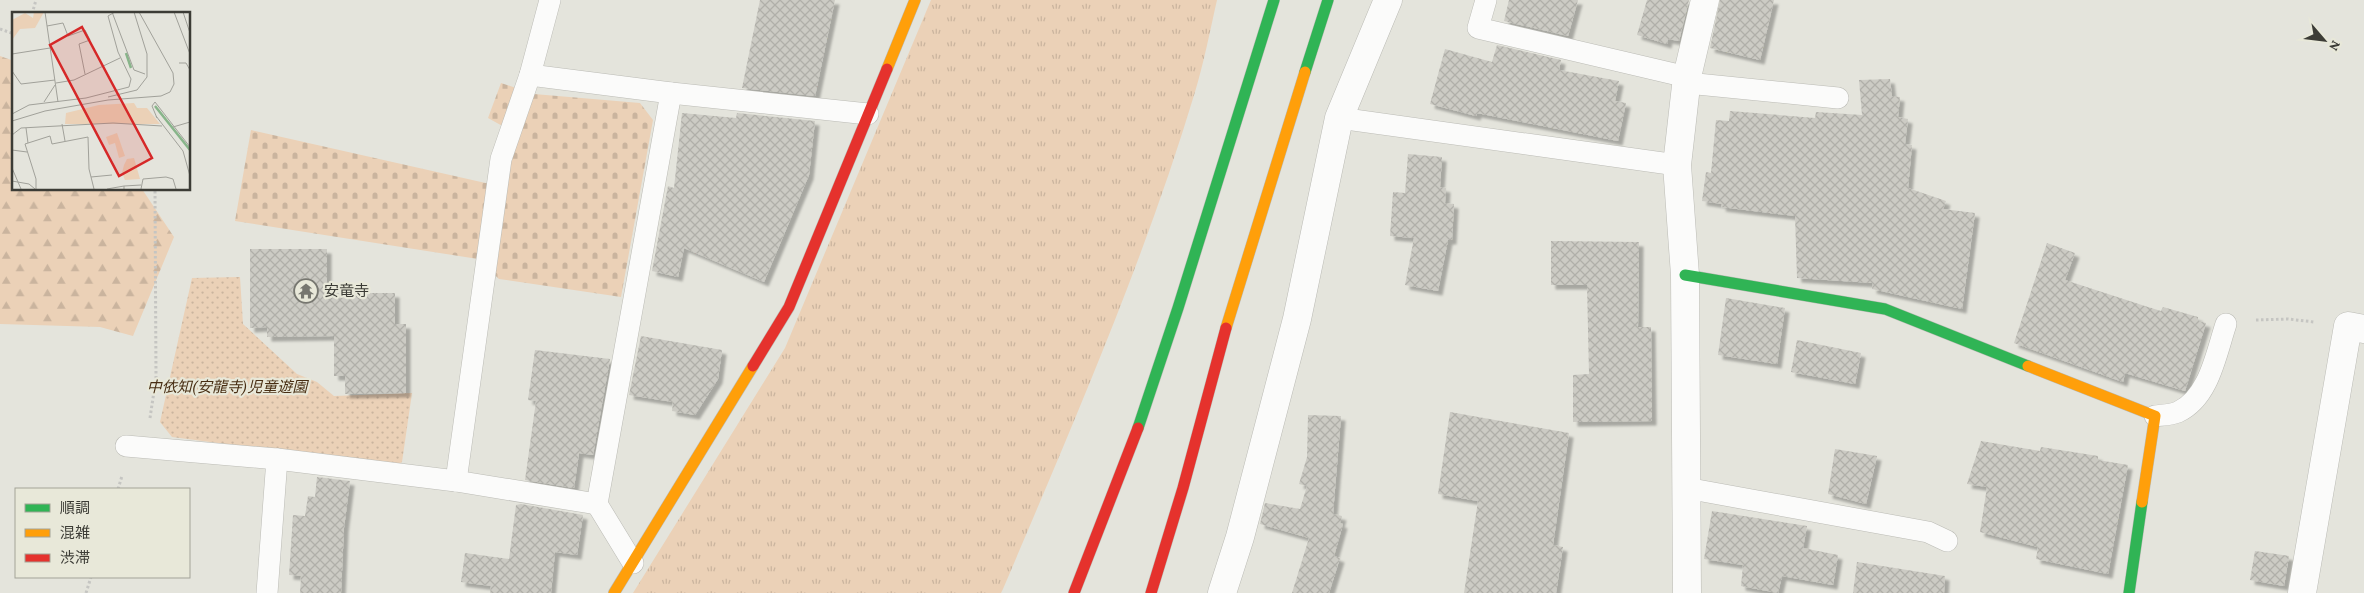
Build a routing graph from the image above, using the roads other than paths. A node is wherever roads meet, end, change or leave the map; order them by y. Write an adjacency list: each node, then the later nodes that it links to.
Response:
1 (550, 0): 8 (lane)
2 (915, 0): 12 (main road)
3 (1274, 0): 28 (main road)
4 (1328, 0): 29 (main road)
5 (1388, 0): 13 (street)
6 (1486, 0): 9 (lane)
7 (1705, 0): 9 (street)
8 (530, 75): 10 (lane); 21 (lane)
9 (1687, 80): 11 (lane); 14 (street)
10 (671, 93): 12 (lane); 23 (lane)
11 (1838, 98)
12 (868, 114): 25 (main road)
13 (1339, 118): 14 (lane); 30 (street)
14 (1677, 165): 15 (street)
15 (1685, 275): 18 (main road); 22 (street)
16 (2226, 324): 18 (lane)
17 (2356, 327): 33 (street)
18 (2154, 416): 32 (main road)
19 (136, 447): 20 (lane)
20 (277, 459): 21 (lane); 26 (lane)
21 (456, 481): 23 (lane)
22 (1686, 488): 24 (lane); 31 (street)
23 (597, 504): 25 (lane)
24 (1947, 541)
25 (633, 563): 27 (main road)
26 (267, 593)
27 (614, 593)
28 (1074, 593)
29 (1151, 593)
30 (1222, 593)
31 (1687, 593)
32 (2128, 593)
33 (2302, 593)

